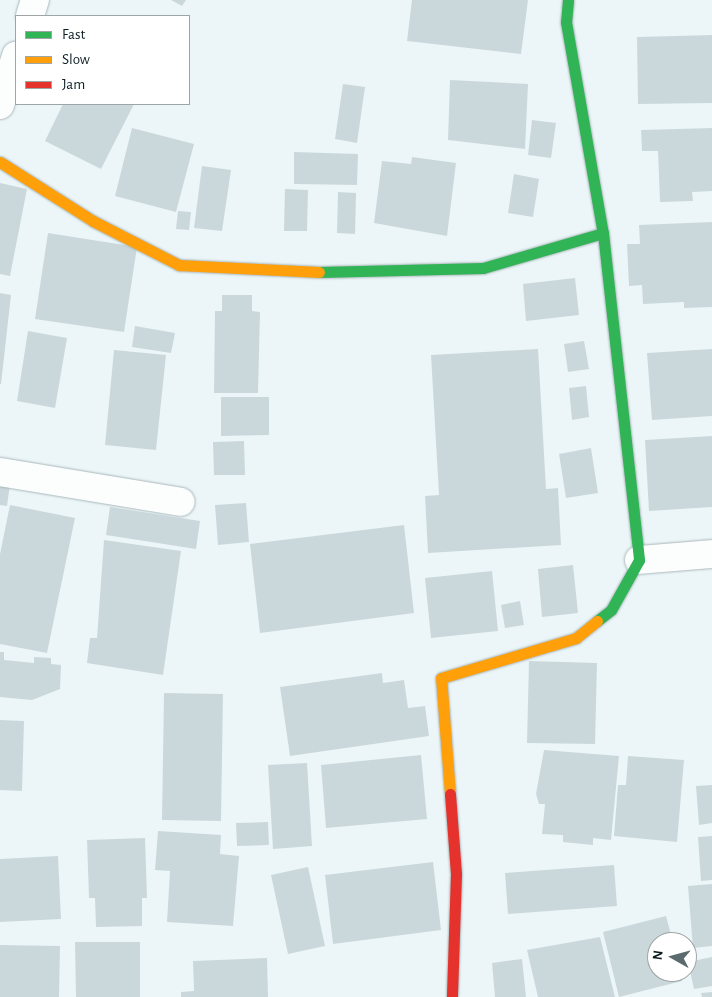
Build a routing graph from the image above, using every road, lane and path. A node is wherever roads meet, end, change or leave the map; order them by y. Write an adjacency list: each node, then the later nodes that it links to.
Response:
1 (35, 0): 3 (street)
2 (568, 0): 7 (street)
3 (30, 15)
4 (15, 59): 5 (street)
5 (0, 104)
6 (0, 162): 7 (street)
7 (603, 233): 11 (street)
8 (0, 472): 9 (street)
9 (181, 502)
10 (712, 554): 11 (street)
11 (640, 560): 12 (street)
12 (452, 997)

